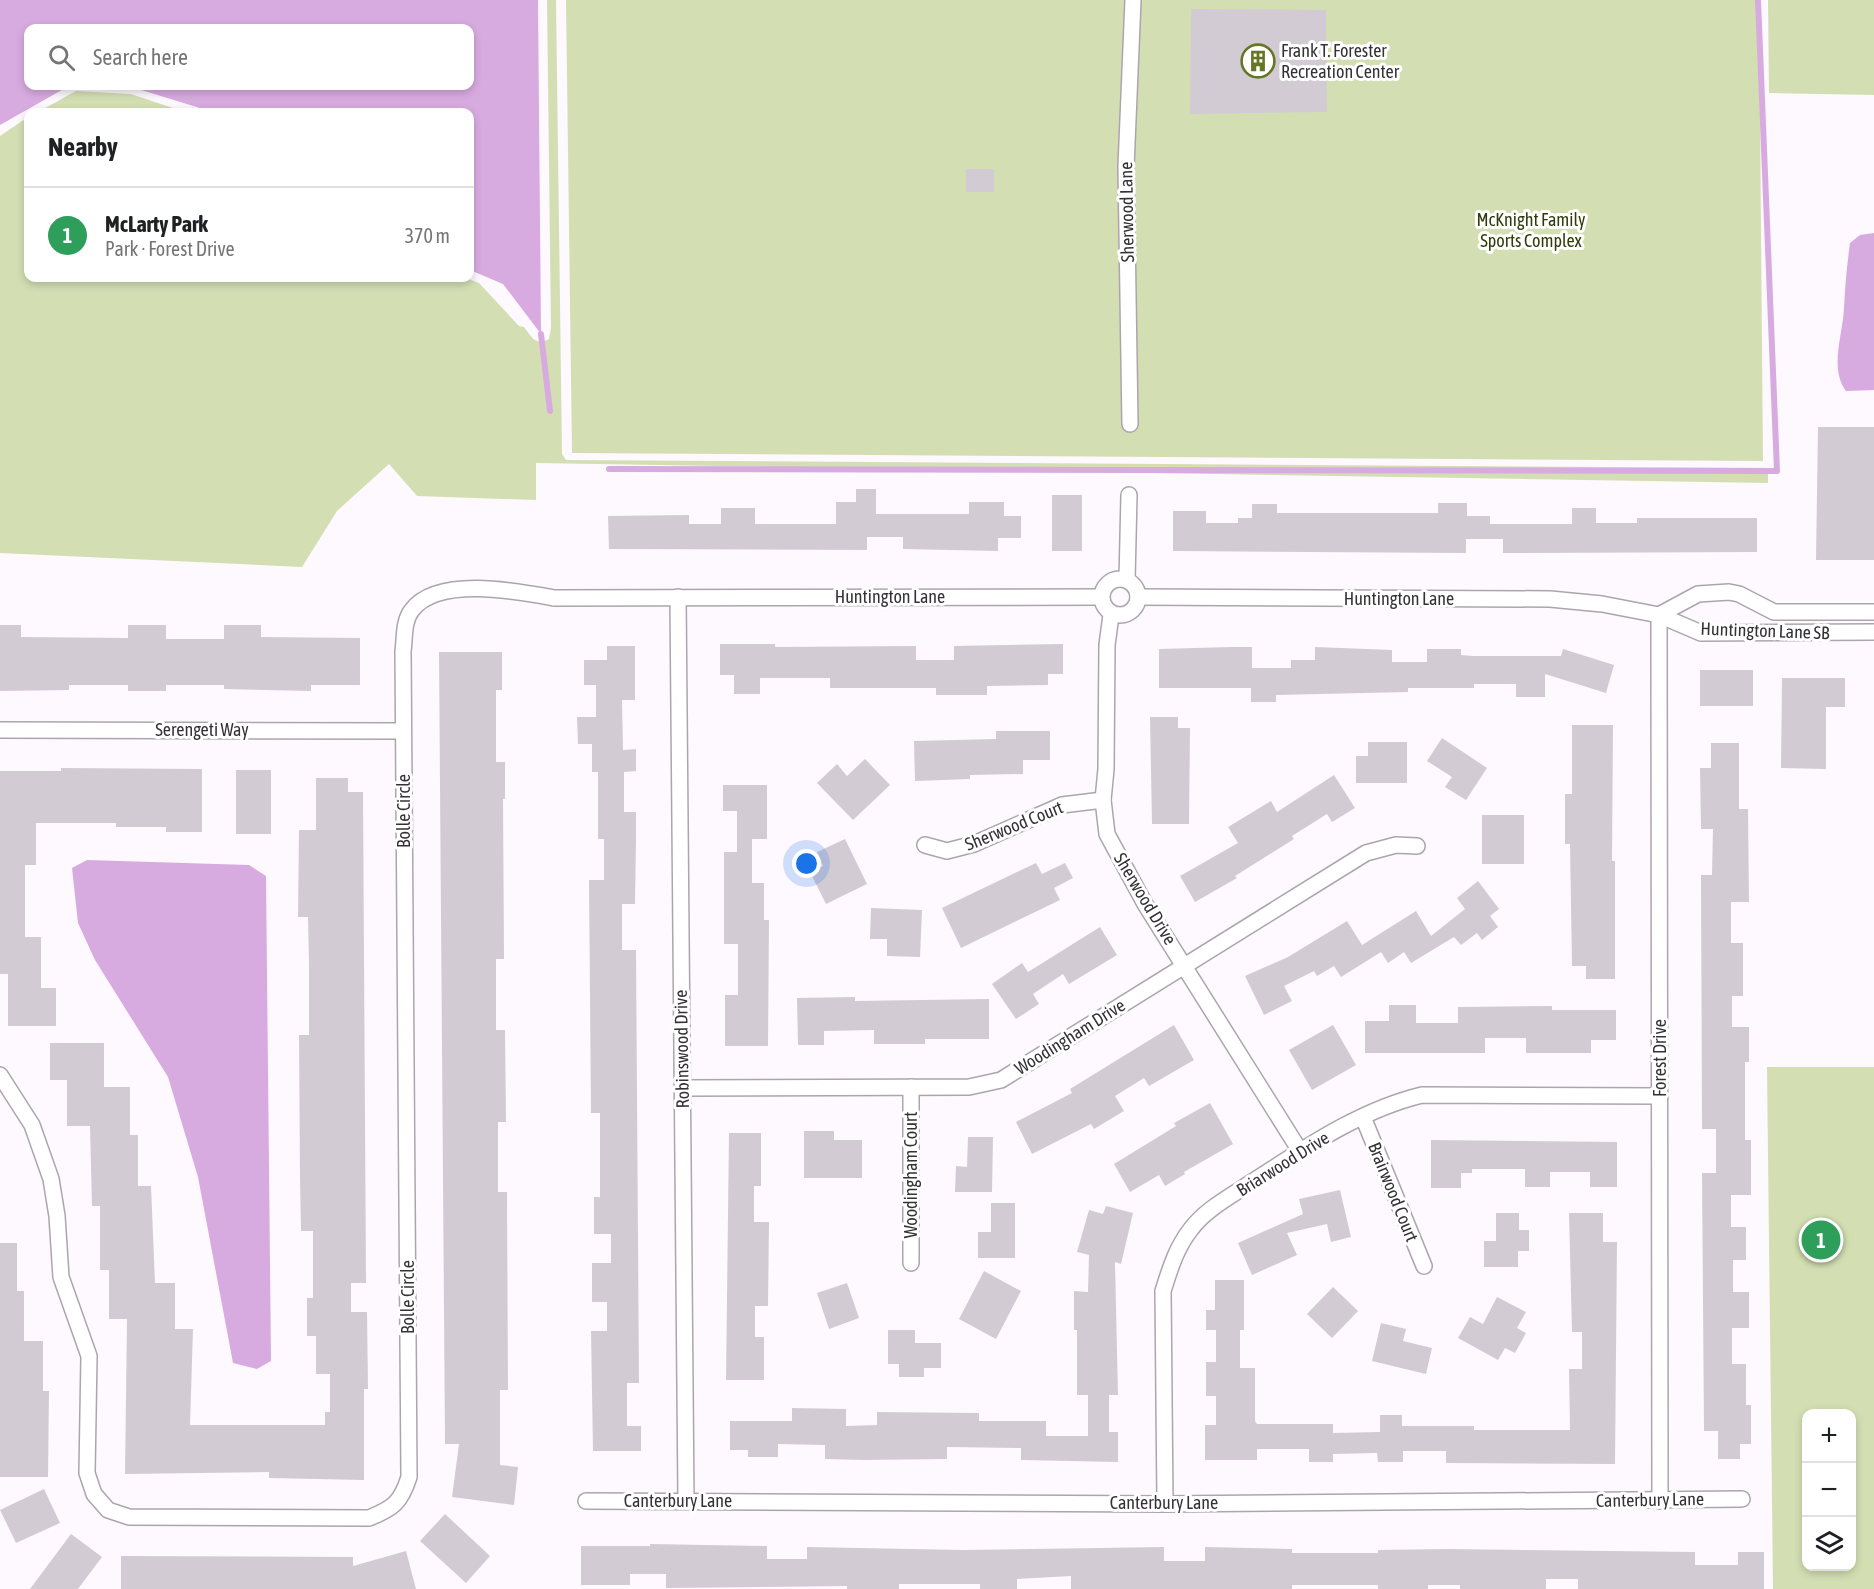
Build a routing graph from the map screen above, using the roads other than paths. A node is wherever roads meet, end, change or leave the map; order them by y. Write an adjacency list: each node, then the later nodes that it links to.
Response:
1 (1133, 0): 2 (street, Sherwood Lane)
2 (1130, 424)
3 (1129, 495): 4 (street)
4 (1127, 580): 6 (street); 7 (street)
5 (678, 597): 6 (street, Huntington Lane); 13 (street, Bolle Circle); 20 (street, Robinswood Drive)
6 (1101, 597): 9 (street)
7 (1138, 597): 9 (street); 10 (street, Huntington Lane)
8 (1874, 612): 10 (street)
9 (1111, 615): 14 (street, Sherwood Drive)
10 (1659, 615): 11 (street, Huntington Lane SB); 21 (street, Forest Drive)
11 (1874, 632)
12 (0, 730): 13 (street, Serengeti Way)
13 (404, 731): 18 (street, Bolle Circle)
14 (1103, 800): 15 (street, Sherwood Court); 17 (street, Sherwood Drive)
15 (926, 845)
16 (1417, 846): 17 (street, Woodingham Drive)
17 (1185, 965): 19 (street, Woodingham Drive); 23 (street, Sherwood Drive)
18 (0, 1075)
19 (911, 1087): 20 (street, Woodingham Drive); 24 (street, Woodingham Court)
20 (683, 1088): 28 (street, Robinswood Drive)
21 (1660, 1096): 22 (street, Briarwood Drive); 29 (street, Forest Drive)
22 (1363, 1118): 23 (street, Briarwood Drive); 25 (street, Brairwood Court)
23 (1300, 1151): 30 (street, Briarwood Drive)
24 (911, 1263)
25 (1424, 1266)
26 (1742, 1499): 29 (street, Canterbury Lane)
27 (586, 1501): 28 (street, Canterbury Lane)
28 (686, 1501): 30 (street, Canterbury Lane)
29 (1660, 1501): 30 (street, Canterbury Lane)
30 (1165, 1504)

